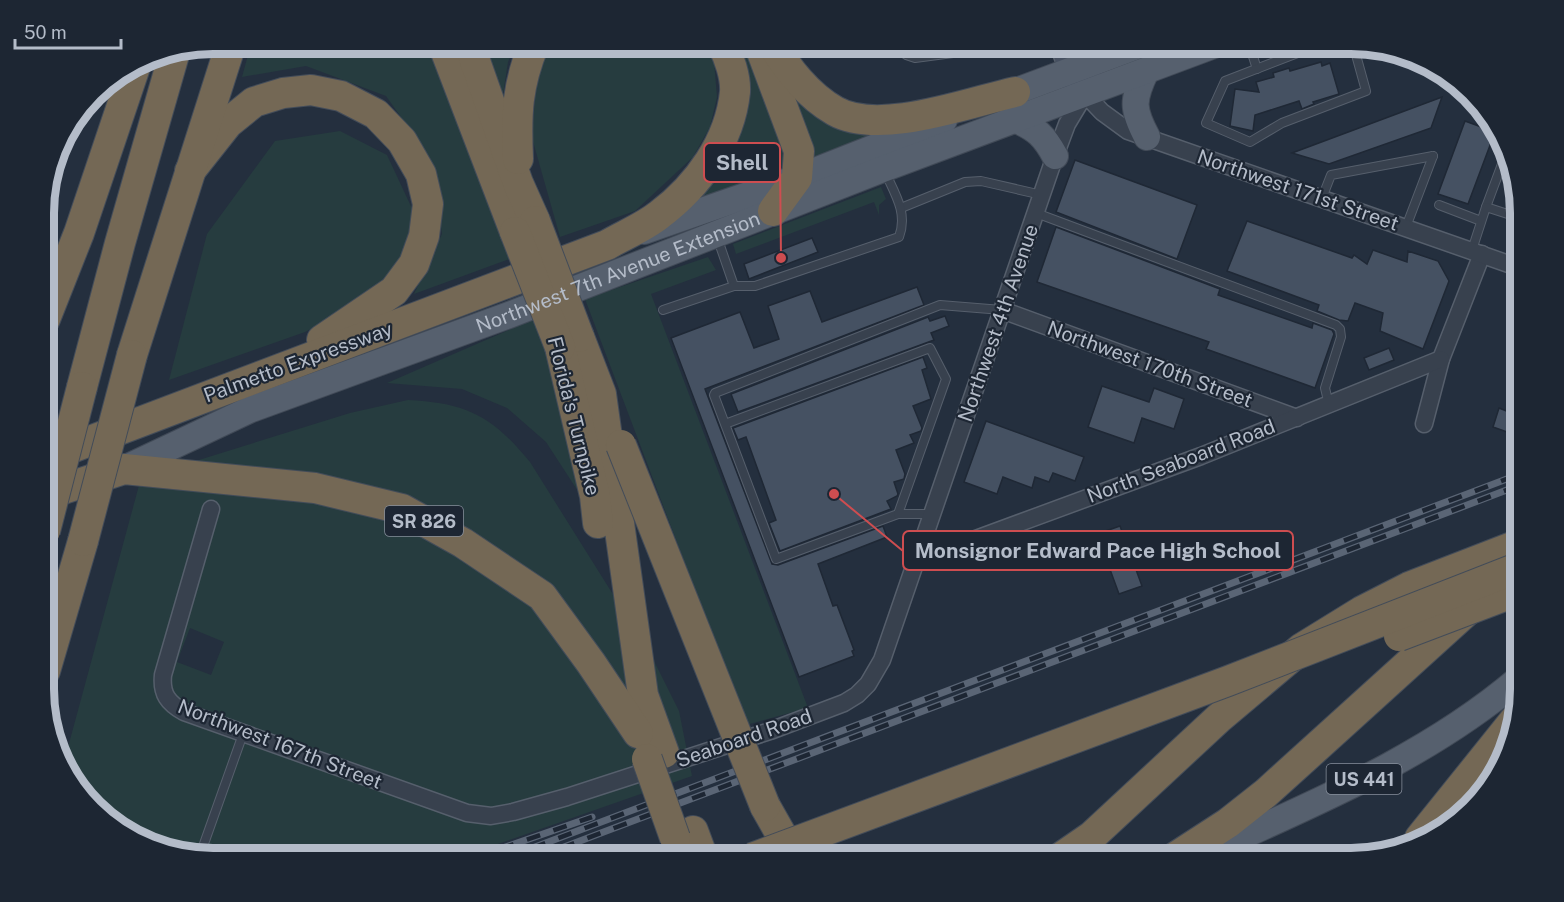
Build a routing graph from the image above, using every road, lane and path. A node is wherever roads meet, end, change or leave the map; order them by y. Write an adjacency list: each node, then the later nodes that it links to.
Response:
1 (228, 54): 26 (highway)
2 (447, 54): 38 (highway)
3 (473, 54): 28 (highway)
4 (530, 54): 28 (highway, SR 826)
5 (727, 54): 41 (highway, Palmetto Expressway)
6 (763, 54): 27 (highway)
7 (780, 54): 21 (highway)
8 (906, 54): 9 (lane)
9 (946, 54)
10 (1099, 54): 16 (main road, Northwest 7th Avenue Extension)
11 (1191, 54): 18 (main road, Northwest 7th Avenue Extension)
12 (1252, 54): 17 (lane)
13 (1295, 54): 17 (lane)
14 (1356, 54): 17 (lane)
15 (173, 59): 59 (highway, bridge)
16 (1082, 59): 20 (street); 21 (main road, Northwest 7th Avenue Extension)
17 (1257, 69)
18 (1146, 71): 20 (main road, Northwest 7th Avenue Extension); 22 (main road)
19 (132, 76): 45 (highway)
20 (1085, 94): 21 (main road, Northwest 7th Avenue Extension); 22 (street, Northwest 171st Street); 23 (street, Northwest 4th Avenue)
21 (1016, 106): 23 (main road); 25 (main road, Northwest 7th Avenue Extension); 27 (main road, Northwest 7th Avenue Extension)
22 (1147, 137): 30 (street, Northwest 171st Street)
23 (1055, 156): 29 (street, Northwest 4th Avenue)
24 (1502, 163): 32 (lane)
25 (883, 169): 33 (lane); 34 (main road, Northwest 7th Avenue Extension)
26 (190, 171): 50 (highway); 68 (highway, bridge)
27 (797, 178): 34 (highway); 41 (main road, Northwest 7th Avenue Extension)
28 (518, 183): 38 (highway, SR 826)
29 (1042, 195): 33 (lane); 35 (street, Northwest 4th Avenue)
30 (1322, 198): 39 (street, Northwest 171st Street); 39 (lane)
31 (1439, 205): 37 (lane)
32 (1486, 207): 36 (lane); 37 (lane)
33 (901, 208): 44 (lane)
34 (773, 211): 40 (main road, Northwest 7th Avenue Extension)
35 (1036, 213): 47 (street, Northwest 4th Avenue); 52 (lane)
36 (1510, 215)
37 (1481, 221): 42 (lane)
38 (525, 227): 48 (highway, SR 826, bridge)
39 (1406, 227): 42 (street, Northwest 171st Street)
40 (716, 234): 44 (lane); 57 (main road, Northwest 7th Avenue Extension)
41 (607, 244): 50 (highway, Palmetto Expressway)
42 (1477, 252): 43 (street, Northwest 171st Street); 49 (street)
43 (1510, 264)
44 (734, 286): 46 (lane)
45 (54, 297)
46 (663, 310)
47 (1002, 310): 53 (street, Northwest 170th Street); 54 (lane); 62 (street, Northwest 4th Avenue)
48 (570, 342): 51 (highway, SR 826); 72 (highway, Florida's Turnpike)
49 (1441, 359): 52 (street, North Seaboard Road); 55 (street)
50 (279, 369): 56 (highway, Palmetto Expressway)
51 (601, 394): 72 (highway, SR 826); 78 (highway, bridge)
52 (1329, 405): 53 (street, North Seaboard Road)
53 (1297, 417): 64 (street, North Seaboard Road)
54 (725, 424): 61 (lane); 61 (lane)
55 (1424, 424)
56 (54, 455)
57 (124, 469): 58 (highway, SR 826); 72 (highway, SR 826)
58 (54, 492)
59 (54, 496)
60 (211, 508): 70 (street, Northwest 167th Street)
61 (898, 514): 62 (lane)
62 (933, 514): 64 (street, Northwest 4th Avenue)
63 (1510, 547): 80 (highway)
64 (919, 555): 73 (street, Seaboard Road)
65 (1510, 572): 77 (highway, bridge)
66 (1510, 576): 81 (highway)
67 (1510, 594): 79 (highway, bridge)
68 (54, 640)
69 (1510, 686): 82 (main road, US 441)
70 (243, 734): 73 (street, Northwest 167th Street); 76 (lane)
71 (1503, 734): 74 (highway)
72 (650, 748): 75 (highway, SR 826)
73 (480, 815)
74 (1429, 827)
75 (689, 846)
76 (203, 848)
77 (779, 848)
78 (793, 848)
79 (829, 848)
80 (1075, 848)
81 (1189, 848)
82 (1216, 848)

